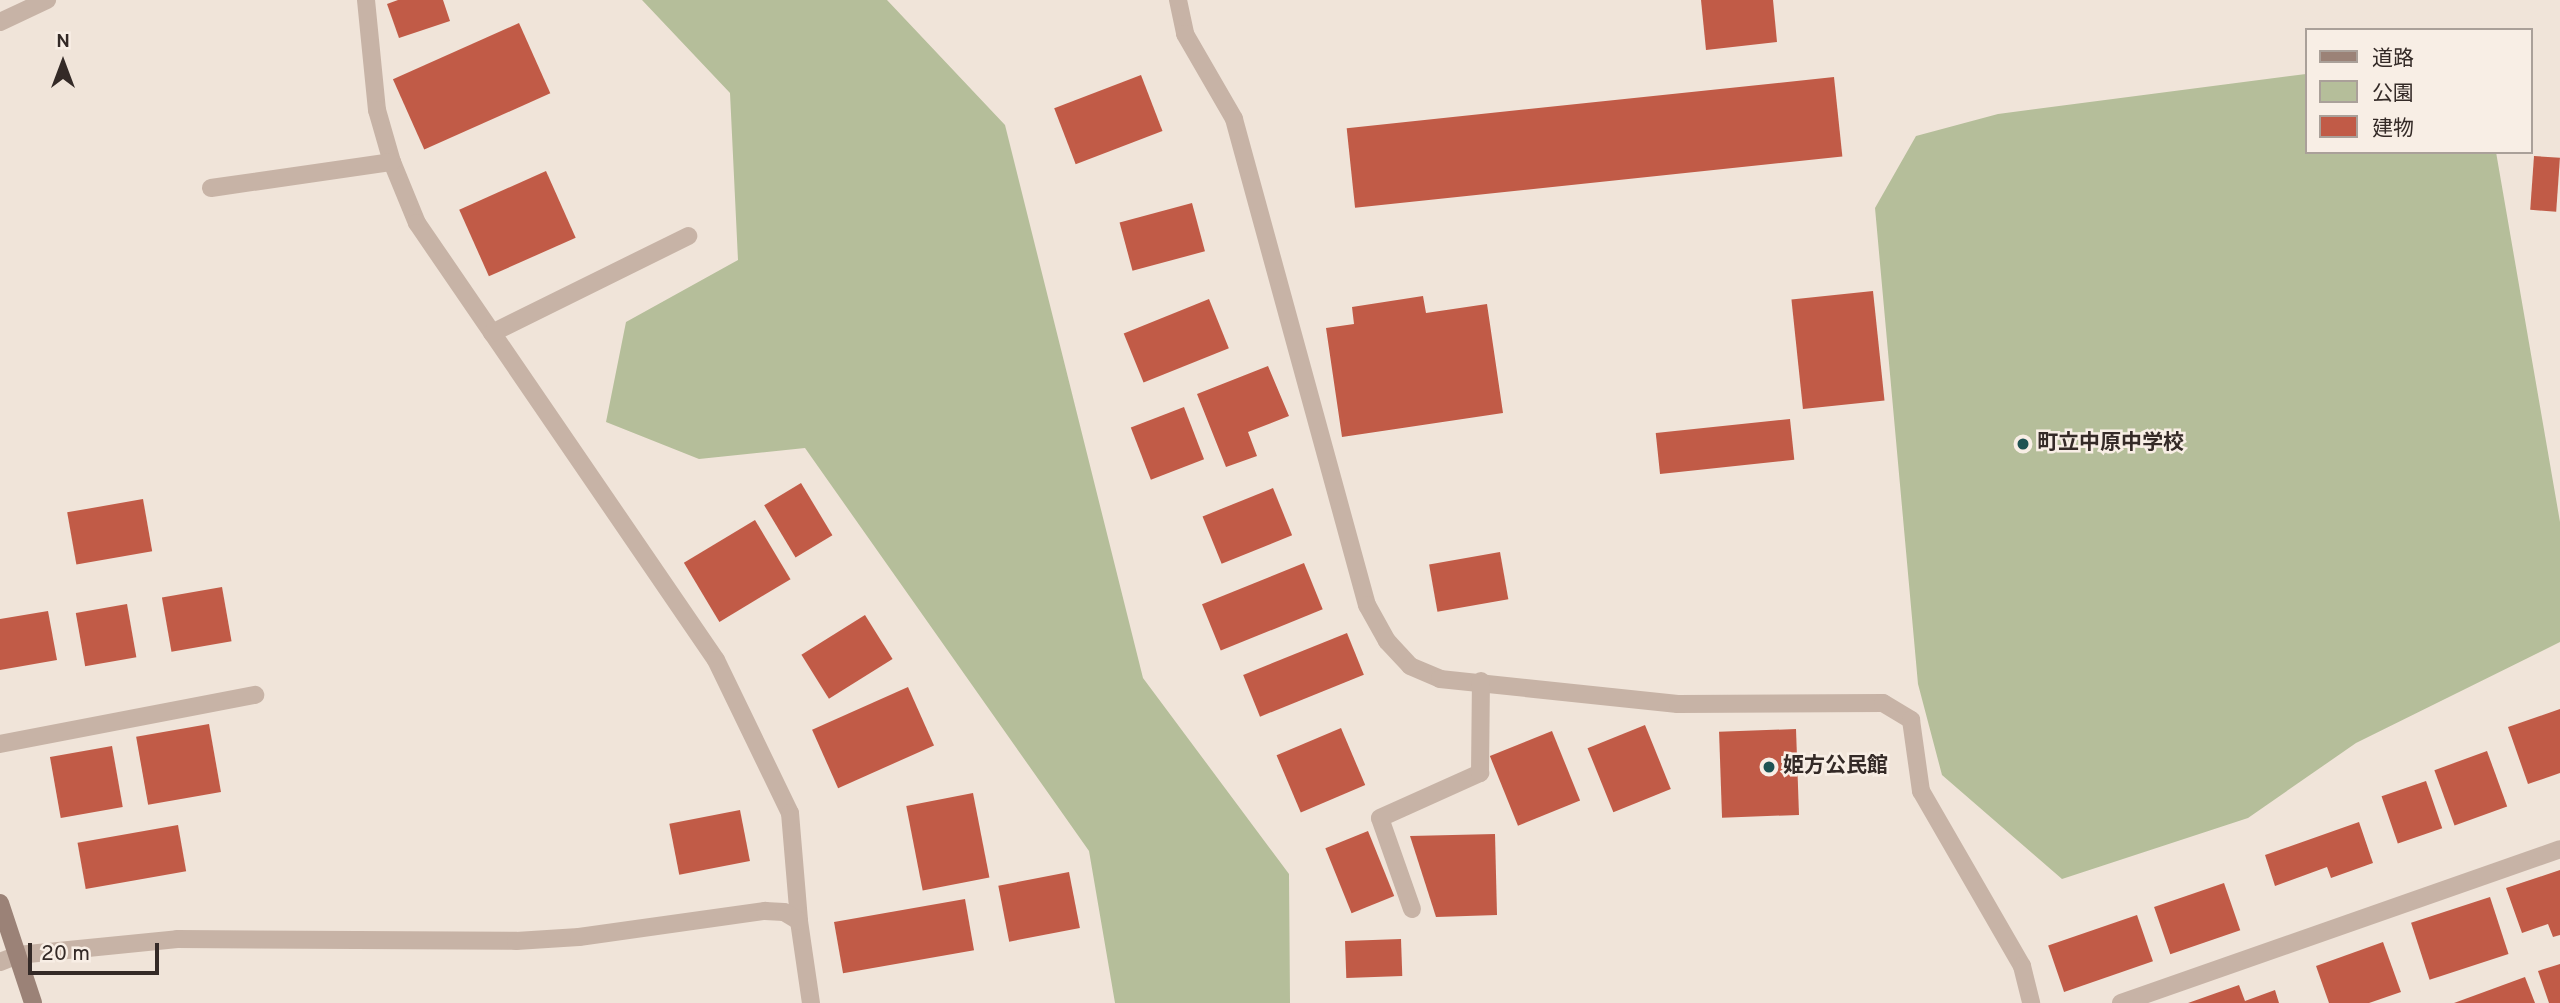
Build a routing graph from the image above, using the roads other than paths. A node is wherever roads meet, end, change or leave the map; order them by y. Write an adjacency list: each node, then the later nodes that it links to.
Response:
1 (47, 0): 4 (street)
2 (366, 0): 5 (street)
3 (1178, 0): 9 (street)
4 (0, 22)
5 (392, 162): 6 (street); 8 (street)
6 (211, 188)
7 (688, 236): 8 (street)
8 (492, 333): 15 (street)
9 (1481, 681): 14 (street); 20 (street)
10 (255, 695): 11 (street)
11 (0, 744)
12 (2560, 849): 21 (street)
13 (0, 903): 16 (main road)
14 (1412, 909)
15 (799, 921): 16 (street); 19 (street)
16 (18, 955): 17 (street); 18 (main road)
17 (0, 962)
18 (33, 1003)
19 (811, 1003)
20 (2031, 1003)
21 (2121, 1003)

